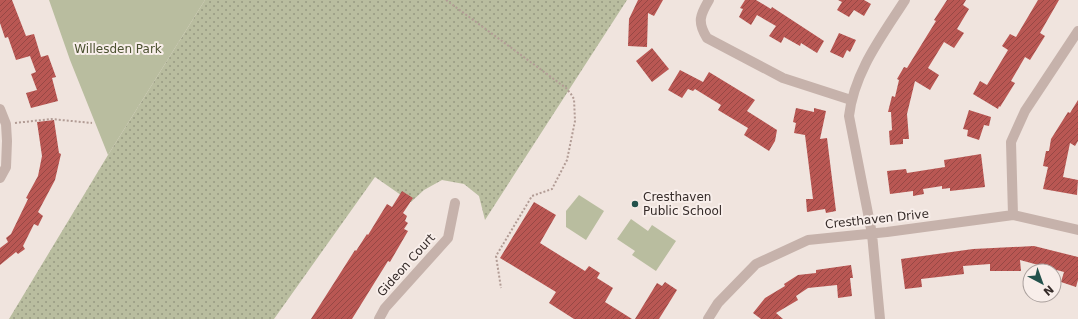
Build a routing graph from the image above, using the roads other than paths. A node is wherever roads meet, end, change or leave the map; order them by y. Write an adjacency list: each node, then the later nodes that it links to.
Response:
1 (709, 0): 4 (street)
2 (905, 0): 4 (street)
3 (1078, 31): 8 (street)
4 (851, 100): 10 (street)
5 (0, 109): 6 (street)
6 (0, 178)
7 (454, 203): 11 (street, Gideon Court)
8 (1013, 215): 9 (street, Cresthaven Drive); 10 (street, Cresthaven Drive)
9 (1078, 230)
10 (872, 234): 12 (street, Cresthaven Drive); 13 (street)
11 (379, 319)
12 (708, 319)
13 (880, 319)

